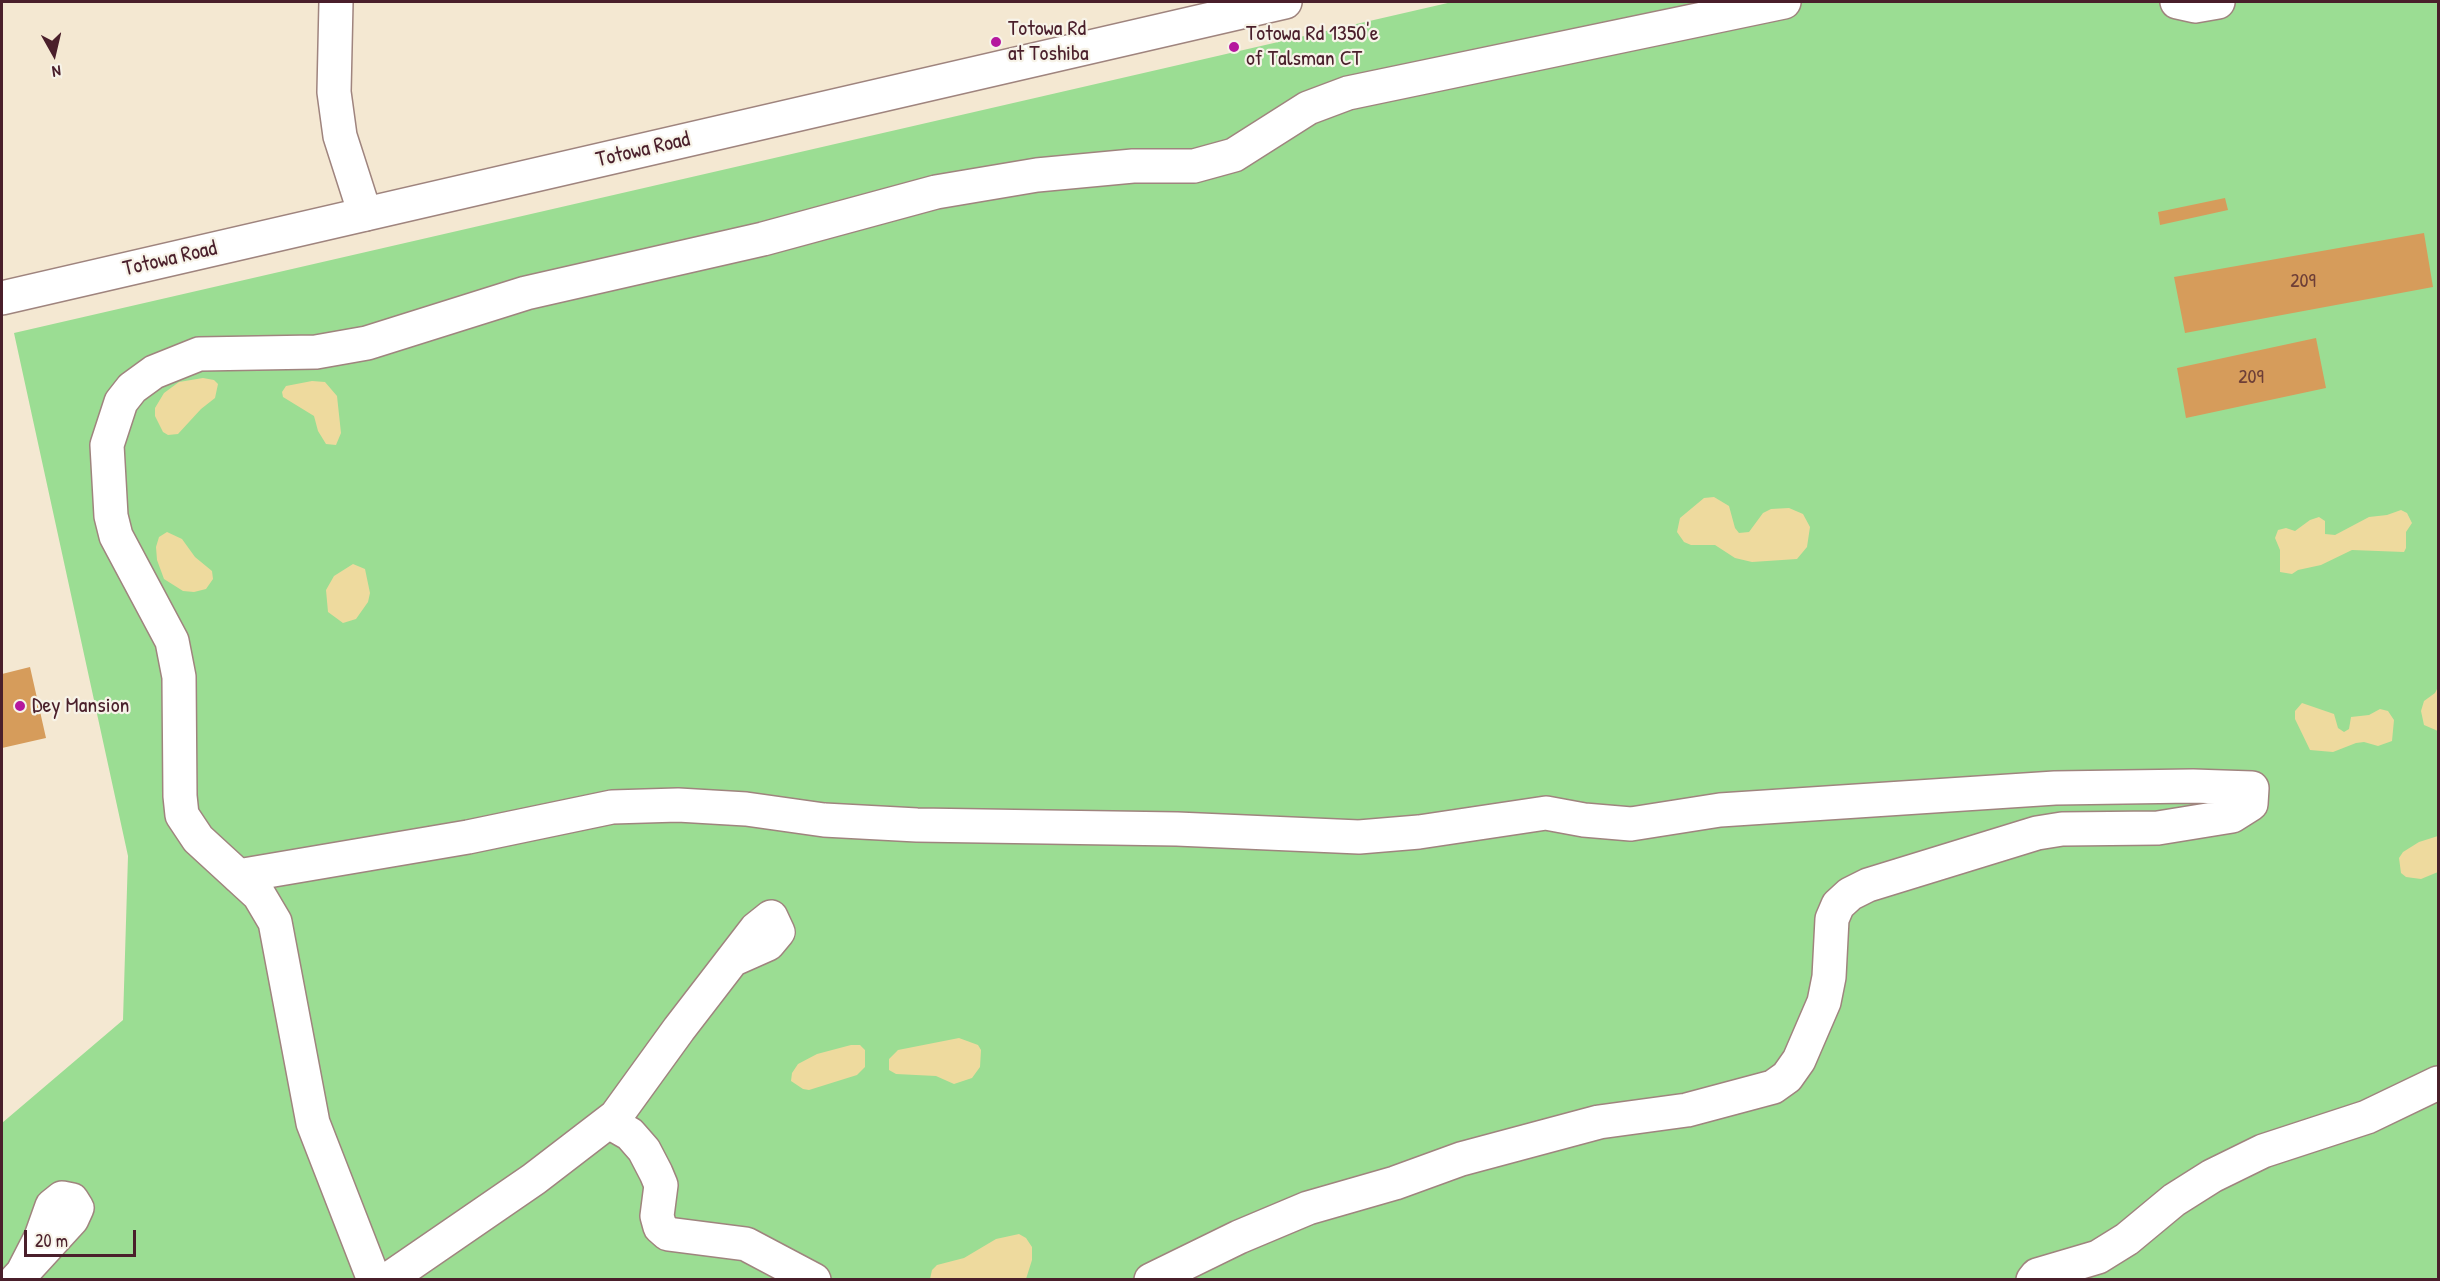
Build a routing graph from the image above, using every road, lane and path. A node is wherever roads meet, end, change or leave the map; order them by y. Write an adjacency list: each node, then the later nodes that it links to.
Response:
1 (336, 2): 6 (main road)
2 (1285, 2): 6 (main road, Totowa Road)
3 (1784, 2): 8 (main road)
4 (2177, 2): 5 (main road)
5 (2218, 2)
6 (365, 214): 7 (main road, Totowa Road)
7 (2, 298)
8 (238, 876): 12 (main road); 15 (main road)
9 (732, 960): 11 (main road)
10 (2439, 1083): 16 (main road)
11 (609, 1122): 13 (main road); 14 (main road)
12 (374, 1280)
13 (387, 1280)
14 (814, 1280)
15 (1151, 1280)
16 (2033, 1280)

